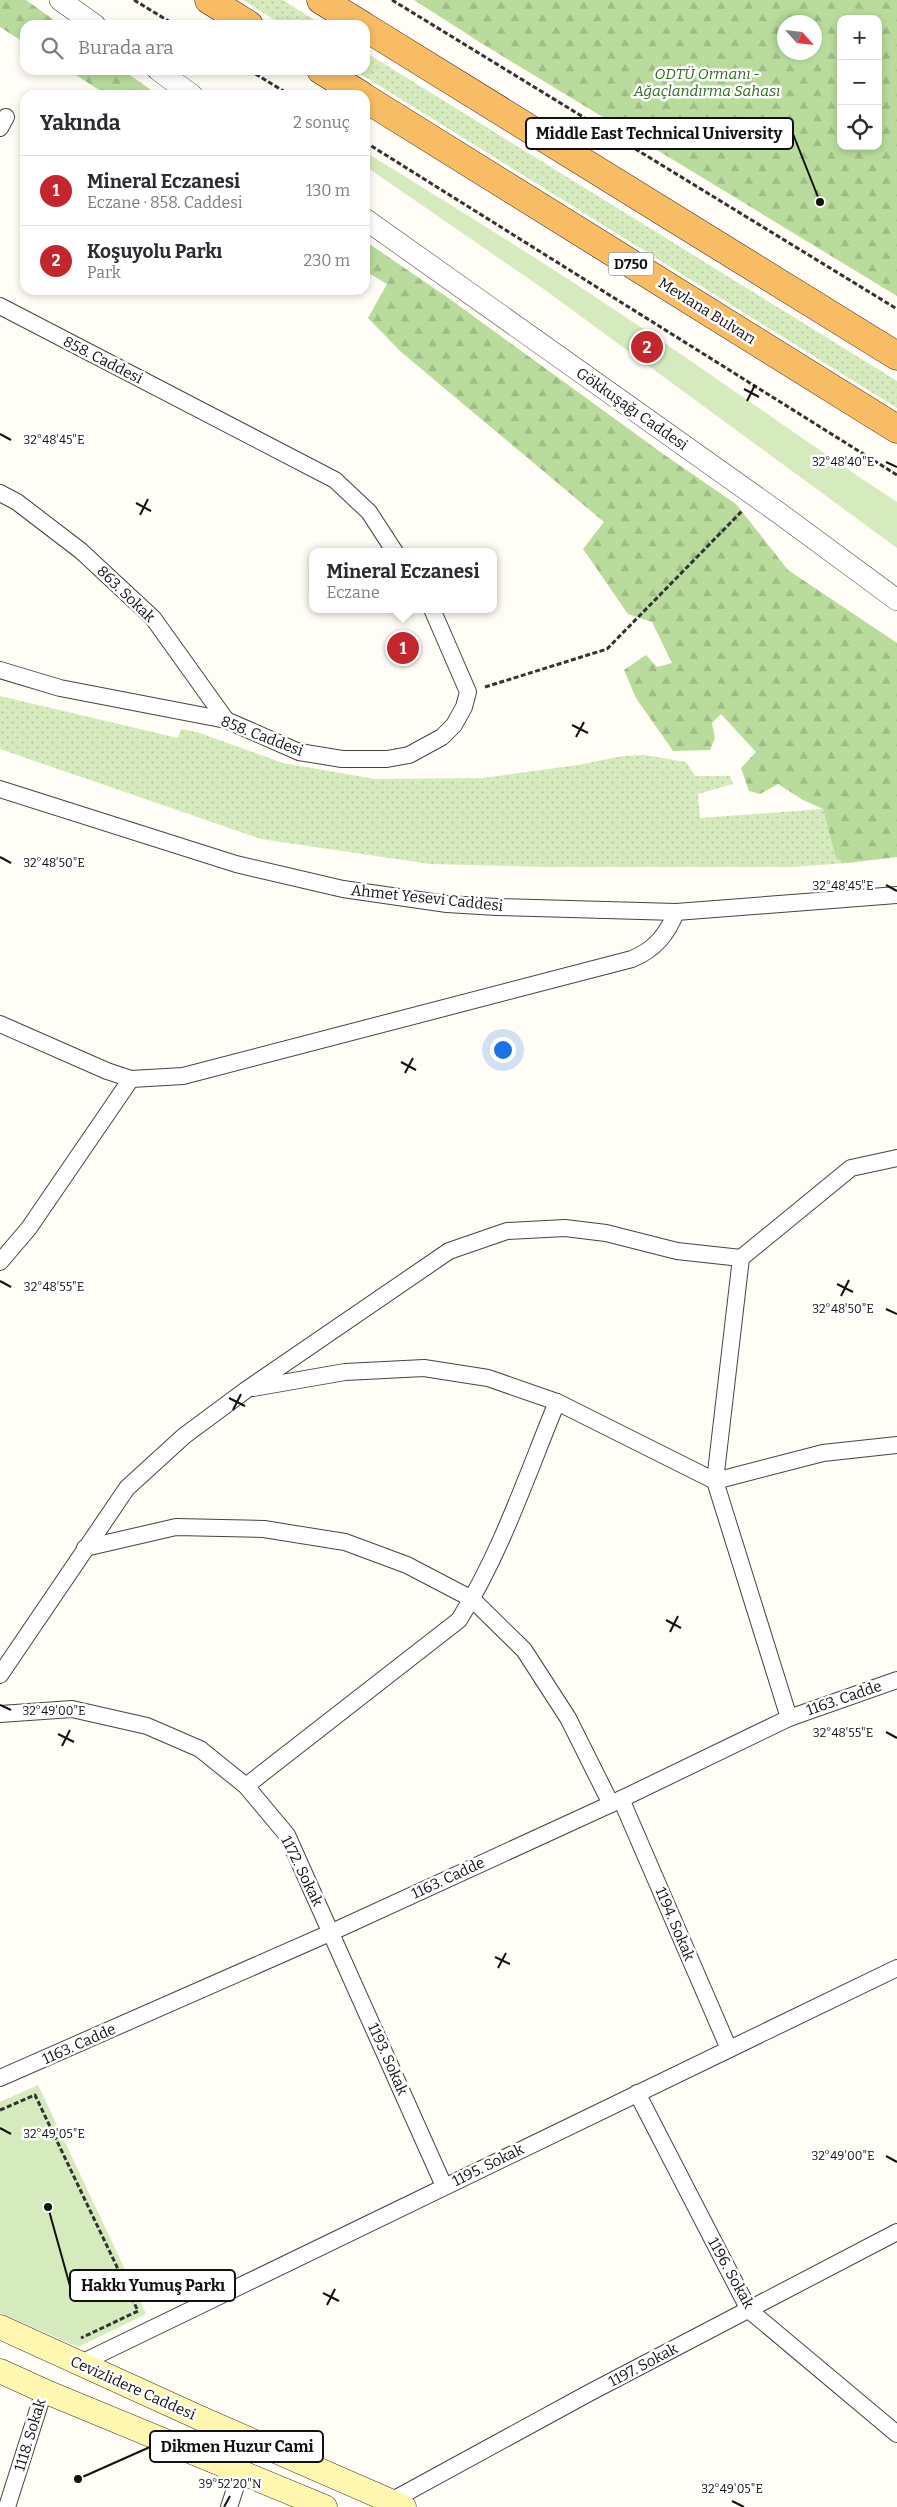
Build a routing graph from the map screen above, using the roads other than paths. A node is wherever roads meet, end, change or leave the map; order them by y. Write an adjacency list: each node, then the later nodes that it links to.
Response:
1 (60, 0): 4 (street)
2 (209, 0): 5 (highway)
3 (321, 0): 6 (highway)
4 (88, 20)
5 (241, 20)
6 (354, 20)
7 (370, 30): 15 (highway)
8 (165, 75): 10 (street)
9 (329, 75): 11 (highway)
10 (185, 90)
11 (353, 90)
12 (370, 101): 16 (highway, Mevlana Bulvarı / D750)
13 (370, 223): 19 (street, Gökkuşağı Caddesi)
14 (0, 306): 18 (street, 858. Caddesi)
15 (897, 356)
16 (897, 429)
17 (0, 493): 22 (street, 863. Sokak)
18 (392, 548)
19 (897, 600)
20 (434, 613): 22 (street, 858. Caddesi)
21 (0, 670): 22 (street, 858. Caddesi)
22 (226, 720)
23 (0, 788): 25 (street, Ahmet Yesevi Caddesi)
24 (897, 895): 25 (street, Ahmet Yesevi Caddesi)
25 (676, 912): 27 (street)
26 (0, 1024): 27 (street)
27 (131, 1079): 30 (street)
28 (897, 1158): 29 (street)
29 (741, 1258): 31 (street); 34 (street)
30 (0, 1262)
31 (246, 1390): 32 (street); 35 (street)
32 (557, 1402): 34 (street); 36 (street)
33 (897, 1445): 34 (street)
34 (715, 1480): 40 (street)
35 (85, 1548): 36 (street, 1194. Sokak); 37 (street)
36 (472, 1599): 41 (street); 42 (street, 1194. Sokak)
37 (0, 1674)
38 (897, 1680): 40 (street, 1163. Cadde)
39 (0, 1714): 41 (street, 1172. Sokak)
40 (788, 1718): 42 (street, 1163. Cadde)
41 (246, 1786): 43 (street, 1172. Sokak)
42 (616, 1801): 43 (street, 1163. Cadde); 45 (street, 1194. Sokak)
43 (332, 1932): 46 (street, 1163. Cadde); 48 (street, 1193. Sokak)
44 (897, 1968): 45 (street, 1195. Sokak)
45 (729, 2049): 47 (street, 1195. Sokak)
46 (0, 2078)
47 (637, 2093): 48 (street, 1195. Sokak); 50 (street, 1196. Sokak)
48 (444, 2186): 52 (street, 1195. Sokak)
49 (897, 2232): 50 (street, 1197. Sokak)
50 (748, 2310): 55 (street, 1196. Sokak); 57 (street, 1197. Sokak)
51 (0, 2327): 52 (main road, Cevizlidere Caddesi)
52 (79, 2364): 57 (main road, Cevizlidere Caddesi)
53 (0, 2371): 54 (main road)
54 (44, 2391): 56 (main road); 58 (street, 1118. Sokak)
55 (897, 2434)
56 (241, 2471): 59 (street); 60 (main road)
57 (392, 2505)
58 (7, 2507)
59 (229, 2507)
60 (325, 2507)

